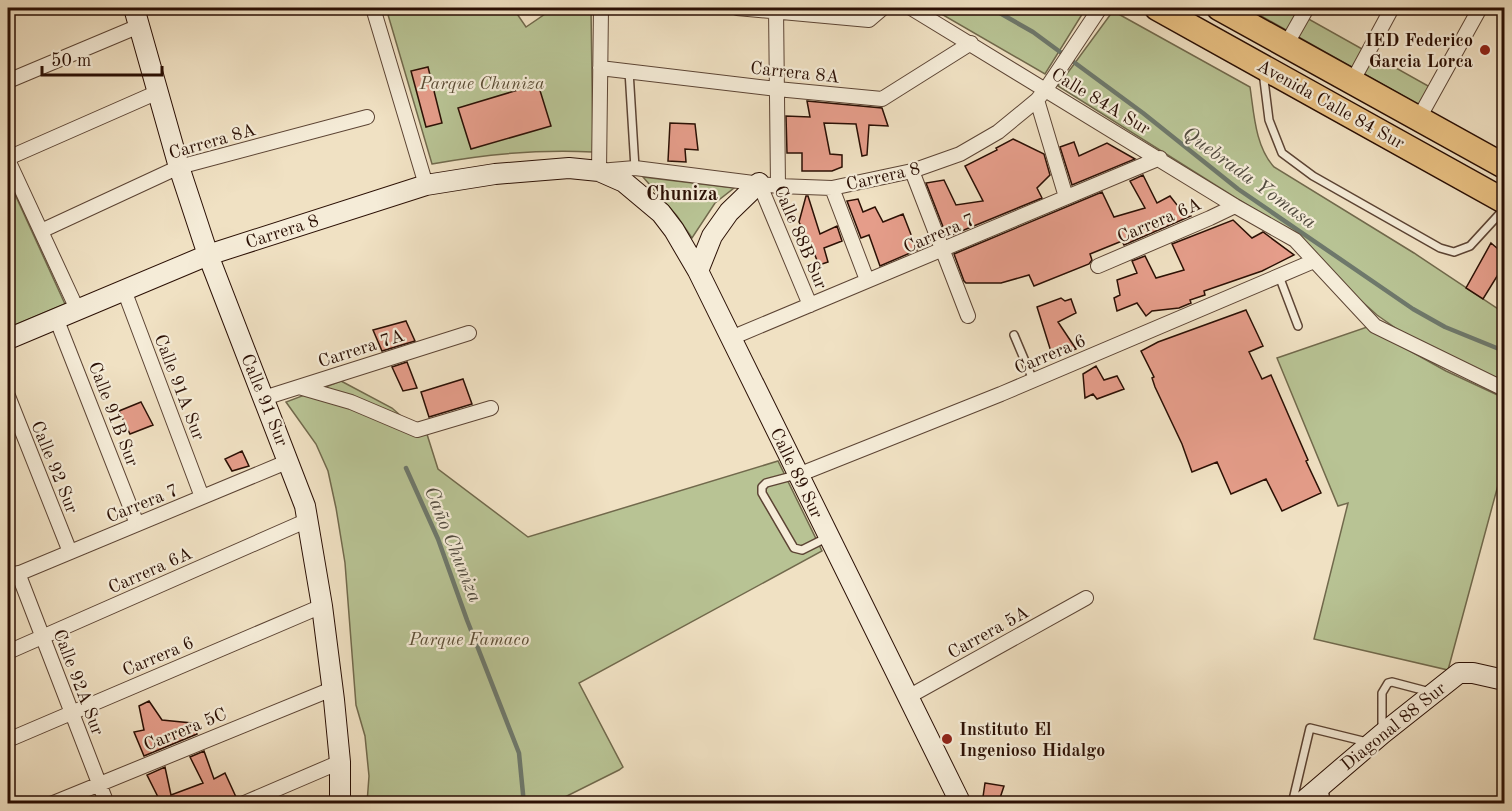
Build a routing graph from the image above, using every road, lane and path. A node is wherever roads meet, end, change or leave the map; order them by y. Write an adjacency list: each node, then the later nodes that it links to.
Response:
1 (374, 8): 36 (street)
2 (601, 8): 17 (street)
3 (737, 8): 12 (street)
4 (883, 8): 12 (street)
5 (911, 8): 14 (street, Calle 84A Sur)
6 (1100, 8): 22 (street, Carrera 8)
7 (1157, 8): 16 (highway, Avenida Calle 84 Sur)
8 (1219, 8): 15 (highway, Avenida Calle 84 Sur)
9 (1307, 8): 15 (street)
10 (1392, 8): 20 (street)
11 (1480, 8): 26 (street)
12 (776, 9): 21 (street, Calle 88B Sur)
13 (136, 17): 19 (street); 23 (street, Calle 91 Sur)
14 (971, 44): 21 (street, Carrera 8A); 22 (street, Calle 84A Sur)
15 (1286, 45): 20 (highway, Avenida Calle 84 Sur)
16 (1263, 67): 39 (highway, Avenida Calle 84 Sur); 41 (lane)
17 (600, 68): 18 (street, Carrera 8A); 33 (street)
18 (629, 71): 21 (street, Carrera 8A); 32 (lane)
19 (8, 81)
20 (1352, 82): 26 (highway, Avenida Calle 84 Sur)
21 (777, 89): 35 (street, Calle 88B Sur)
22 (1046, 89): 24 (street, Carrera 8); 27 (street, Calle 84A Sur)
23 (158, 92): 28 (street); 30 (street, Calle 91 Sur)
24 (1037, 100): 34 (street, Carrera 8); 38 (street)
25 (367, 117): 30 (street, Carrera 8A)
26 (1419, 118): 29 (highway, Avenida Calle 84 Sur)
27 (1160, 158): 38 (street, Carrera 7); 40 (street, Calle 84A Sur)
28 (8, 159): 42 (street)
29 (1504, 166)
30 (179, 167): 42 (street, Carrera 8A); 44 (street, Calle 91 Sur)
31 (569, 168): 33 (street, Calle 89 Sur); 36 (street, Carrera 8)
32 (635, 168): 33 (street, Carrera 8); 35 (street, Carrera 8)
33 (599, 171): 47 (street, Calle 89 Sur)
34 (912, 171): 37 (street, Carrera 8); 43 (street)
35 (768, 184): 37 (street, Carrera 8); 47 (street); 51 (street, Calle 88B Sur)
36 (426, 185): 44 (street, Carrera 8)
37 (832, 188): 49 (street)
38 (1066, 197): 43 (street, Carrera 7)
39 (1504, 201)
40 (1235, 206): 45 (street, Calle 84A Sur); 46 (street, Carrera 6A)
41 (1504, 209)
42 (40, 231): 52 (street)
43 (942, 249): 49 (street, Carrera 7); 53 (street)
44 (208, 255): 50 (street, Carrera 8); 64 (street, Calle 91 Sur)
45 (1314, 261): 48 (street, Carrera 6); 62 (street, Calle 84A Sur)
46 (1098, 266)
47 (698, 271): 58 (street, Calle 89 Sur)
48 (1279, 276): 55 (lane); 60 (street, Carrera 6)
49 (867, 280): 51 (street, Carrera 7)
50 (124, 290): 52 (street, Carrera 8); 68 (street, Calle 91A Sur)
51 (810, 305): 58 (street, Carrera 7)
52 (77, 309): 54 (street, Carrera 8)
53 (968, 316)
54 (57, 318): 59 (street, Carrera 8); 70 (street, Calle 91B Sur)
55 (1299, 326)
56 (469, 333): 61 (street, Carrera 7A)
57 (1014, 335): 60 (lane)
58 (731, 338): 67 (street, Calle 89 Sur)
59 (8, 339)
60 (1033, 381): 67 (street, Carrera 6)
61 (299, 387): 64 (street, Carrera 7A); 65 (street)
62 (1504, 389)
63 (8, 396): 72 (street, Calle 92 Sur)
64 (264, 398): 66 (street, Calle 91 Sur)
65 (491, 408)
66 (289, 461): 68 (street, Carrera 7); 69 (street, Calle 91 Sur)
67 (798, 475): 71 (street, Calle 89 Sur); 71 (lane)
68 (202, 497): 70 (street, Carrera 7)
69 (308, 520): 75 (street, Calle 91 Sur); 76 (street, Carrera 6A)
70 (137, 524): 72 (street, Carrera 7)
71 (828, 537): 81 (street, Calle 89 Sur)
72 (70, 552): 73 (street, Carrera 7)
73 (13, 575): 76 (street, Calle 92A Sur)
74 (1086, 598): 81 (street, Carrera 5A)
75 (322, 606): 79 (street, Calle 91 Sur); 82 (street, Carrera 6)
76 (42, 637): 77 (street, Carrera 6A); 82 (street, Calle 92A Sur)
77 (8, 652)
78 (1504, 681): 80 (street, Diagonal 88 Sur)
79 (332, 688): 85 (street, Calle 91 Sur); 87 (street, Carrera 5C)
80 (1434, 693): 83 (street, Diagonal 88 Sur); 83 (lane)
81 (908, 697): 92 (street, Calle 89 Sur)
82 (72, 712): 84 (street, Carrera 6); 87 (street, Calle 92A Sur)
83 (1377, 738): 86 (street, Diagonal 88 Sur); 93 (lane)
84 (8, 740)
85 (340, 762): 90 (street); 91 (street, Calle 91 Sur)
86 (1324, 783): 94 (street, Diagonal 88 Sur); 95 (lane)
87 (100, 784): 88 (street, Carrera 5C); 89 (street, Calle 92A Sur)
88 (51, 804)
89 (107, 804)
90 (242, 804)
91 (340, 804)
92 (961, 804)
93 (1292, 804)
94 (1300, 804)
95 (1326, 804)

